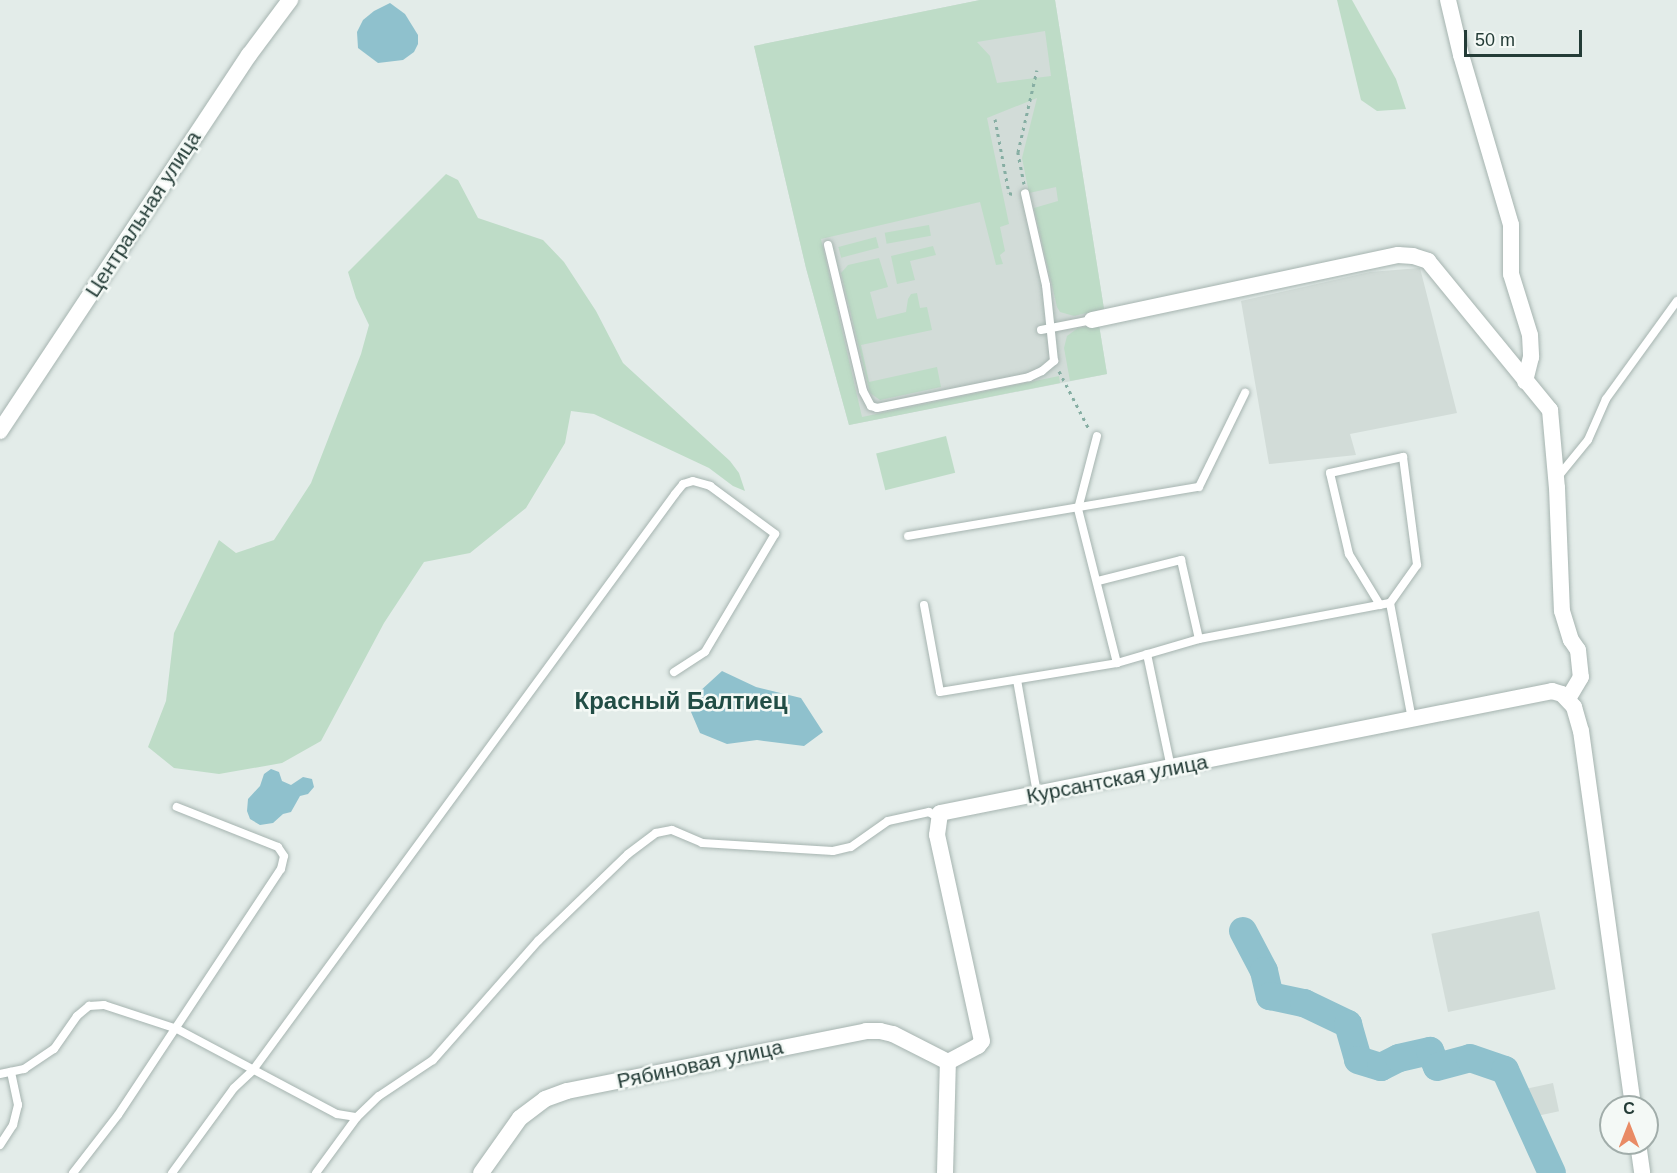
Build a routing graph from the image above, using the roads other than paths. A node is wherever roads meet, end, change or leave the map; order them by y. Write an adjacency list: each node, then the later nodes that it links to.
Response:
1 (290, 0): 10 (street, Центральная улица)
2 (1448, 0): 8 (street)
3 (1025, 193): 7 (lane)
4 (828, 245): 7 (lane)
5 (1677, 301): 12 (lane)
6 (1092, 320): 7 (lane); 8 (street)
7 (1046, 329)
8 (1525, 381): 12 (street)
9 (1245, 393): 13 (lane)
10 (0, 431)
11 (1097, 436): 13 (lane)
12 (1556, 479): 24 (street)
13 (1078, 509): 14 (lane); 15 (lane)
14 (908, 536)
15 (1098, 581): 19 (lane); 21 (lane)
16 (1390, 603): 18 (lane); 18 (lane); 25 (lane)
17 (924, 605): 23 (lane)
18 (1380, 605): 19 (lane)
19 (1199, 639): 20 (lane)
20 (1147, 654): 21 (lane); 26 (lane)
21 (1117, 663): 23 (lane)
22 (674, 672): 32 (lane)
23 (1017, 680): 27 (lane)
24 (1565, 697): 25 (street, Курсантская улица); 35 (street)
25 (1412, 719): 26 (street, Курсантская улица)
26 (1171, 769): 27 (street, Курсантская улица)
27 (1037, 794): 29 (street, Курсантская улица)
28 (177, 807): 30 (lane)
29 (937, 818): 31 (street); 36 (lane)
30 (177, 1029): 32 (lane); 33 (lane); 39 (lane)
31 (948, 1062): 42 (street, Рябиновая улица); 43 (street)
32 (253, 1070): 36 (lane); 40 (lane)
33 (11, 1072): 34 (lane); 37 (lane)
34 (0, 1074)
35 (1631, 1095)
36 (357, 1117): 41 (lane)
37 (0, 1145)
38 (1640, 1155): 44 (street)
39 (73, 1173)
40 (172, 1173)
41 (316, 1173)
42 (481, 1173)
43 (945, 1173)
44 (1642, 1173)

